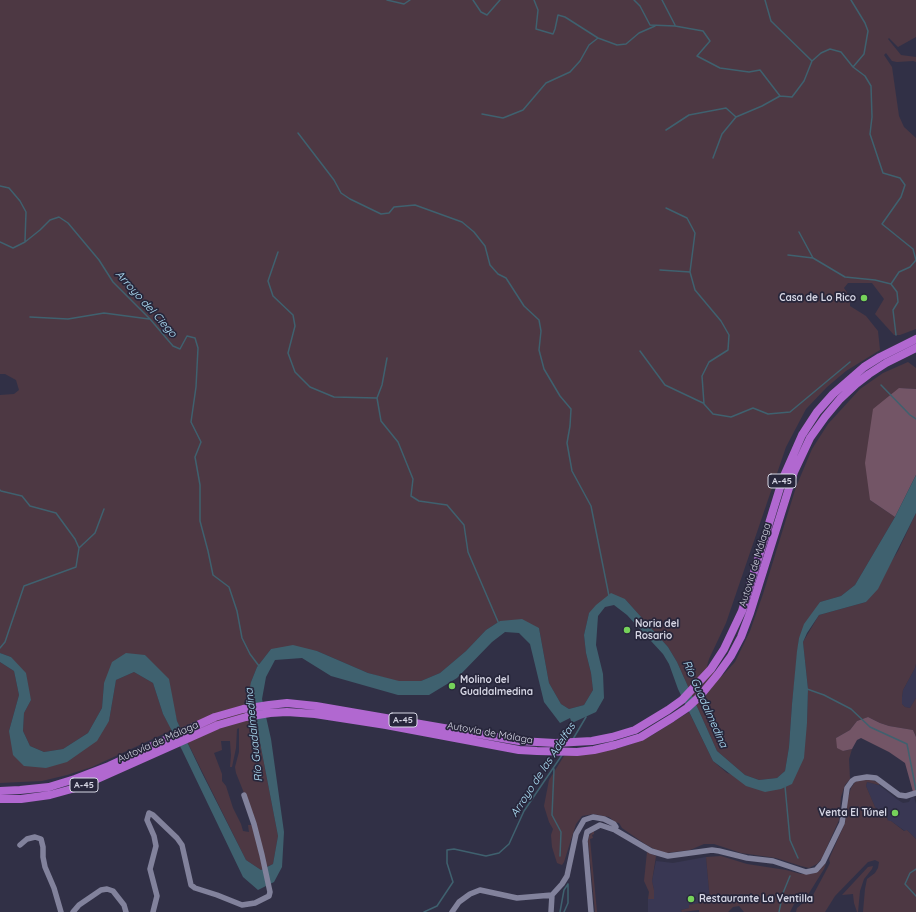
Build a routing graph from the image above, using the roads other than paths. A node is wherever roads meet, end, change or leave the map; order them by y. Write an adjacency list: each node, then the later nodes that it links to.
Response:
1 (916, 339): 3 (highway, Autovía de Málaga / A-45)
2 (916, 348): 3 (highway, Autovía de Málaga / A-45)
3 (714, 672): 4 (highway, Autovía de Málaga / A-45); 4 (highway, Autovía de Málaga / A-45)
4 (198, 730): 5 (highway, Autovía de Málaga / A-45); 8 (highway, Autovía de Málaga / A-45)
5 (0, 791)
6 (916, 794): 9 (street)
7 (244, 795): 15 (street)
8 (0, 799)
9 (615, 830): 11 (street); 18 (street)
10 (20, 845): 12 (street)
11 (552, 895): 16 (street); 17 (street)
12 (61, 912)
13 (73, 912): 14 (street)
14 (126, 912)
15 (153, 912)
16 (452, 912)
17 (551, 912)
18 (592, 912)

